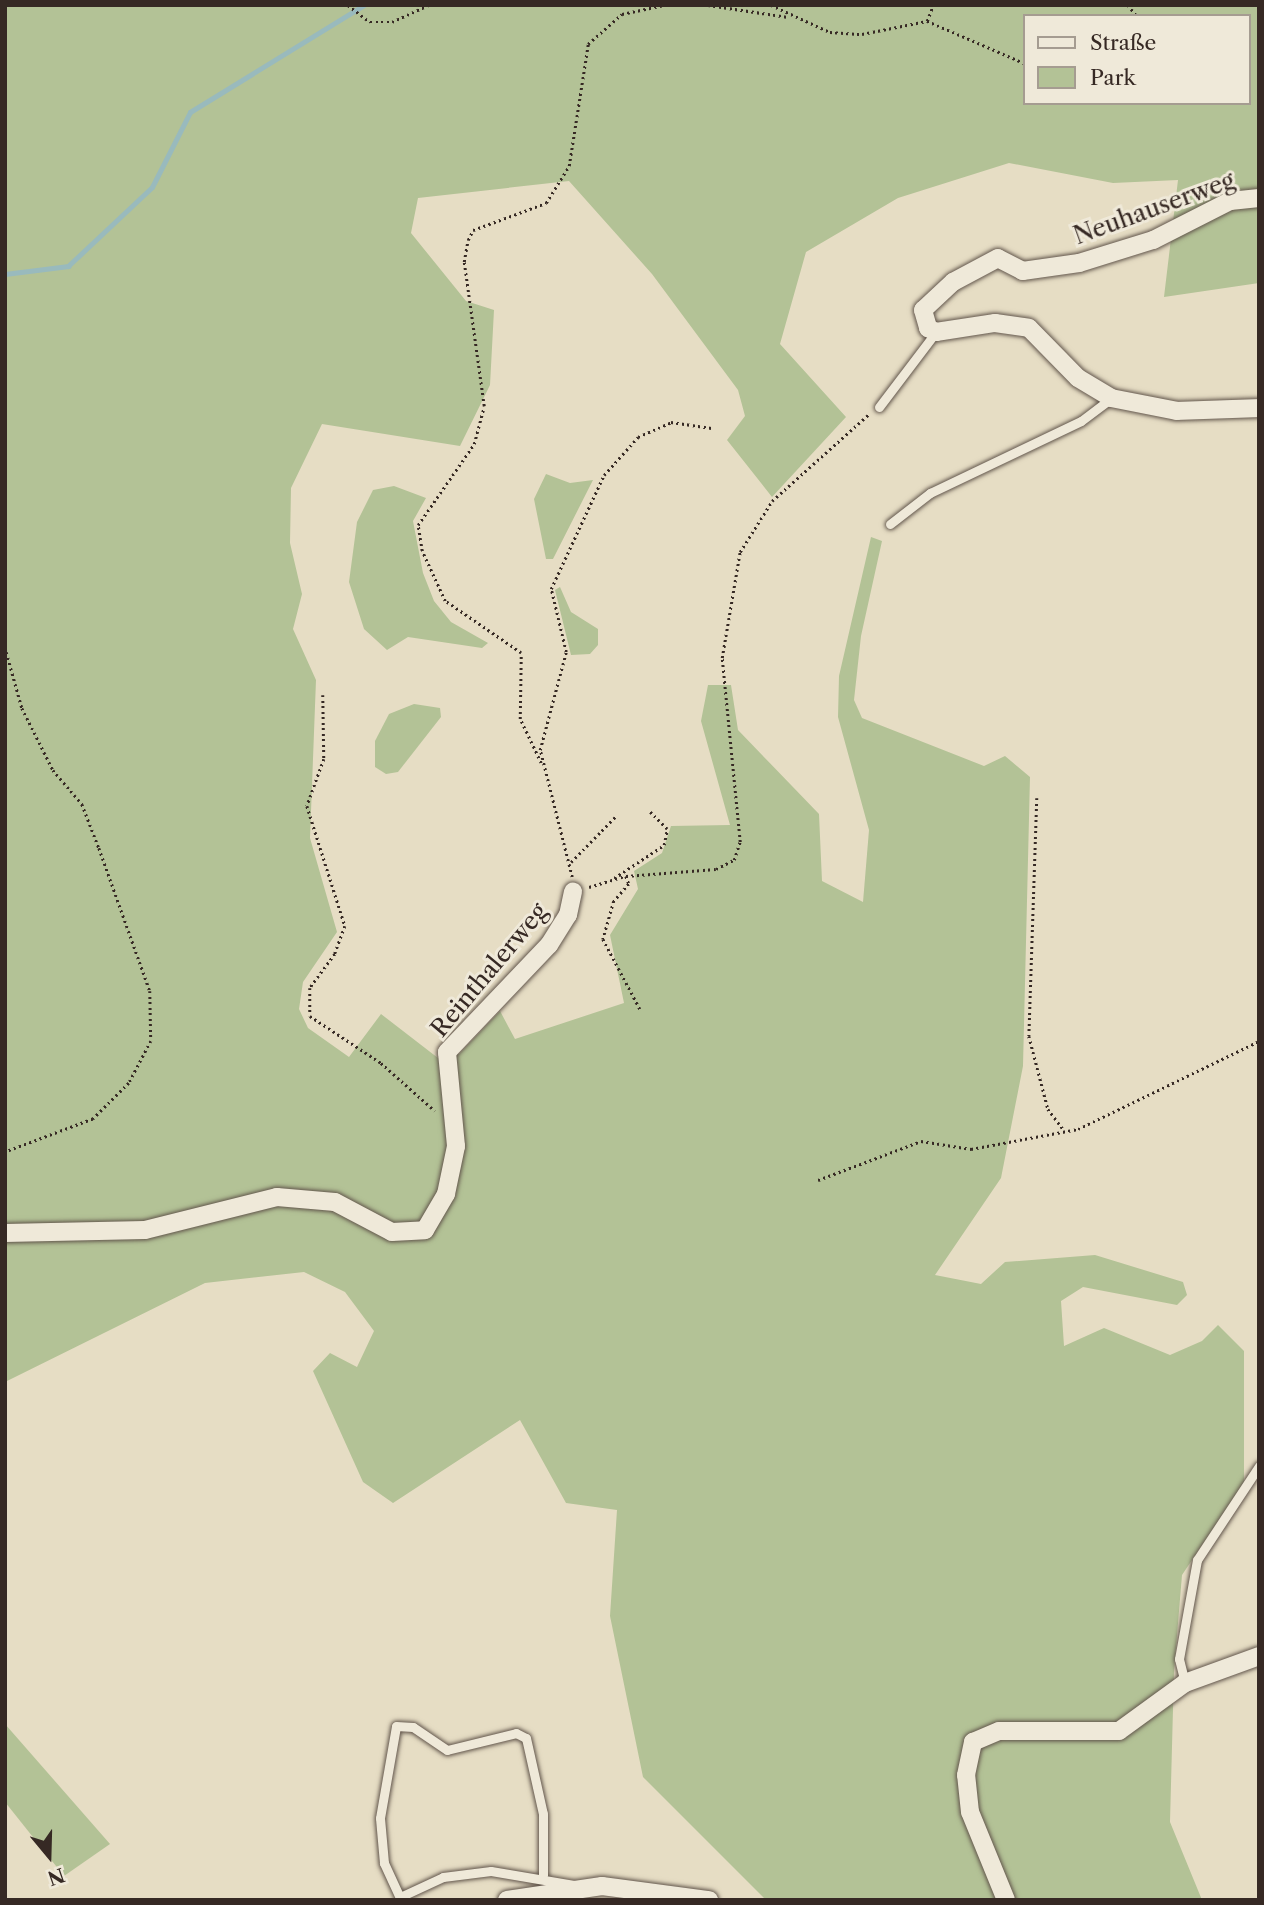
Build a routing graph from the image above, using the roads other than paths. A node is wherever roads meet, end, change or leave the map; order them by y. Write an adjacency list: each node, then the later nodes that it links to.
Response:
1 (1259, 198): 2 (street, Neuhauserweg)
2 (936, 332): 3 (street); 4 (lane)
3 (1111, 398): 5 (street); 6 (lane)
4 (879, 407)
5 (1259, 408)
6 (890, 524)
7 (573, 892): 8 (street, Reinthalerweg)
8 (5, 1233)
9 (1259, 1466): 11 (lane)
10 (1259, 1656): 11 (street)
11 (1185, 1683): 17 (street)
12 (543, 1875): 13 (lane); 14 (lane); 14 (lane)
13 (584, 1888): 15 (street); 16 (street)
14 (400, 1899)
15 (507, 1900)
16 (709, 1900)
17 (1006, 1900)

